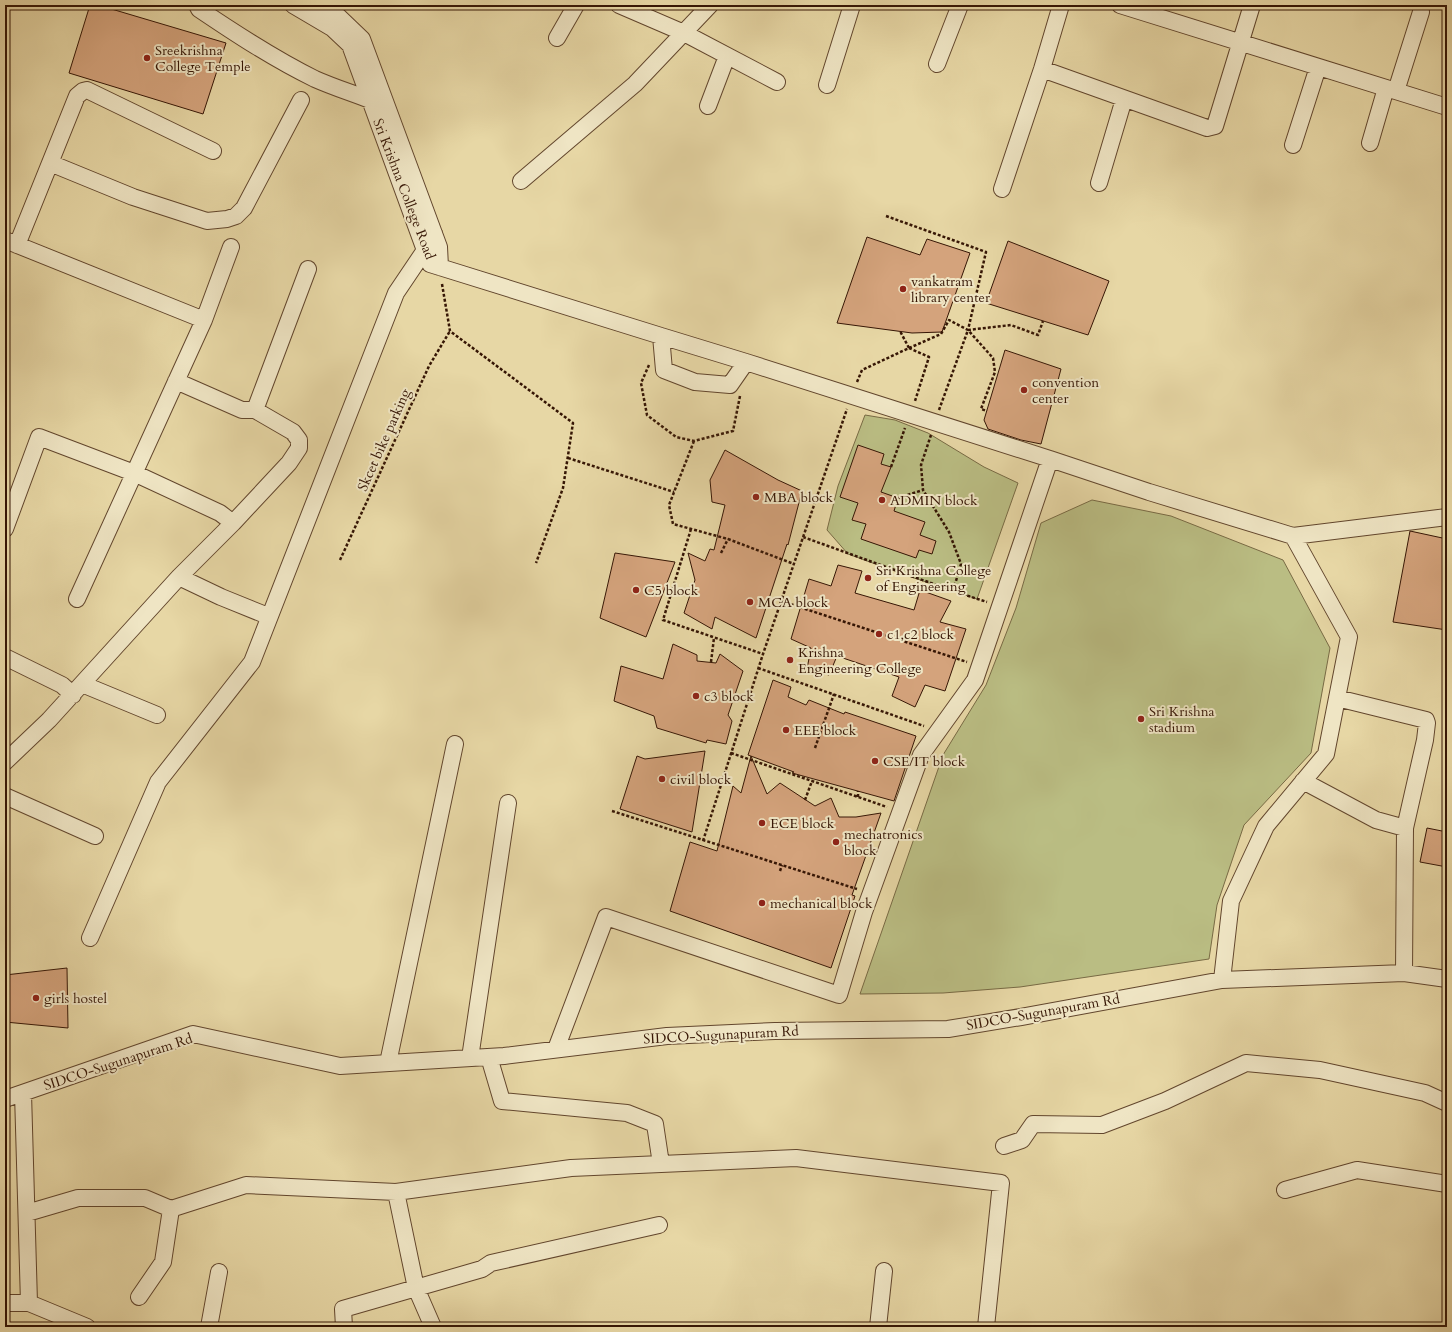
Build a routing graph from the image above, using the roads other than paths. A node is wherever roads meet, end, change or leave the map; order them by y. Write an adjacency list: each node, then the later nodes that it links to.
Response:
1 (197, 5): 25 (street)
2 (293, 5): 25 (street, Sri Krishna College Road)
3 (321, 5): 35 (street)
4 (576, 5): 14 (street)
5 (619, 5): 13 (street)
6 (710, 5): 13 (street)
7 (852, 5): 21 (street)
8 (960, 5): 17 (street)
9 (1061, 5): 19 (street)
10 (1120, 5): 15 (street)
11 (1252, 5): 15 (street)
12 (1421, 12): 22 (street)
13 (684, 33): 16 (street); 32 (street)
14 (557, 38)
15 (1241, 43): 18 (street); 23 (street)
16 (727, 56): 20 (street); 26 (street)
17 (936, 64)
18 (1318, 67): 22 (street); 29 (street)
19 (1042, 69): 23 (street); 34 (street)
20 (777, 82)
21 (827, 85)
22 (1391, 89): 27 (street); 28 (street)
23 (1124, 98): 33 (street)
24 (301, 100): 31 (street)
25 (370, 100): 38 (street, Sri Krishna College Road)
26 (708, 106)
27 (1447, 107)
28 (1370, 143)
29 (1293, 145)
30 (213, 151): 31 (street)
31 (50, 163): 36 (street)
32 (521, 181)
33 (1099, 183)
34 (1002, 188)
35 (434, 234): 38 (street); 39 (street)
36 (11, 242): 41 (street)
37 (231, 247): 41 (street)
38 (425, 250): 39 (street, Sri Krishna College Road); 66 (street)
39 (440, 267): 42 (street, Sri Krishna College Road)
40 (308, 269): 45 (street)
41 (204, 320): 44 (street)
42 (661, 336): 43 (street, Sri Krishna College Road); 43 (street)
43 (746, 362): 46 (street, Sri Krishna College Road)
44 (176, 381): 45 (street); 47 (street)
45 (255, 410): 49 (street)
46 (1050, 459): 51 (street, Sri Krishna College Road); 70 (street)
47 (134, 473): 49 (street); 50 (street); 53 (street)
48 (1447, 517): 51 (street)
49 (233, 523): 52 (street)
50 (5, 529)
51 (1292, 536): 57 (street)
52 (180, 577): 54 (street); 56 (street)
53 (77, 599)
54 (263, 614)
55 (5, 656): 56 (street)
56 (78, 690): 58 (street); 60 (street)
57 (1337, 698): 61 (street); 64 (street)
58 (157, 715)
59 (455, 744): 73 (street)
60 (5, 762)
61 (1303, 781): 64 (street); 69 (street)
62 (5, 796): 65 (street)
63 (508, 803): 72 (street)
64 (1406, 828): 67 (street)
65 (95, 836)
66 (90, 938)
67 (1404, 974): 68 (street, SIDCO-Sugunapuram Rd); 69 (street, SIDCO-Sugunapuram Rd)
68 (1447, 979)
69 (1222, 980): 70 (street, SIDCO-Sugunapuram Rd)
70 (556, 1049): 71 (street, SIDCO-Sugunapuram Rd)
71 (489, 1056): 72 (street, SIDCO-Sugunapuram Rd); 78 (street)
72 (470, 1058): 73 (street, SIDCO-Sugunapuram Rd)
73 (388, 1063): 74 (street, SIDCO-Sugunapuram Rd)
74 (23, 1093): 75 (street, SIDCO-Sugunapuram Rd); 83 (street)
75 (5, 1099)
76 (1447, 1103): 77 (street)
77 (1004, 1146)
78 (661, 1164): 81 (street); 96 (street)
79 (1447, 1184): 80 (street)
80 (1284, 1190)
81 (396, 1192): 82 (street); 87 (street)
82 (171, 1209): 83 (street); 88 (street)
83 (27, 1213): 90 (street)
84 (659, 1225): 87 (street)
85 (884, 1271): 95 (street)
86 (219, 1272): 92 (street)
87 (416, 1288): 93 (street); 94 (street)
88 (139, 1297)
89 (5, 1303): 90 (street)
90 (30, 1303): 91 (street)
91 (87, 1327)
92 (209, 1327)
93 (344, 1327)
94 (432, 1327)
95 (878, 1327)
96 (986, 1327)

